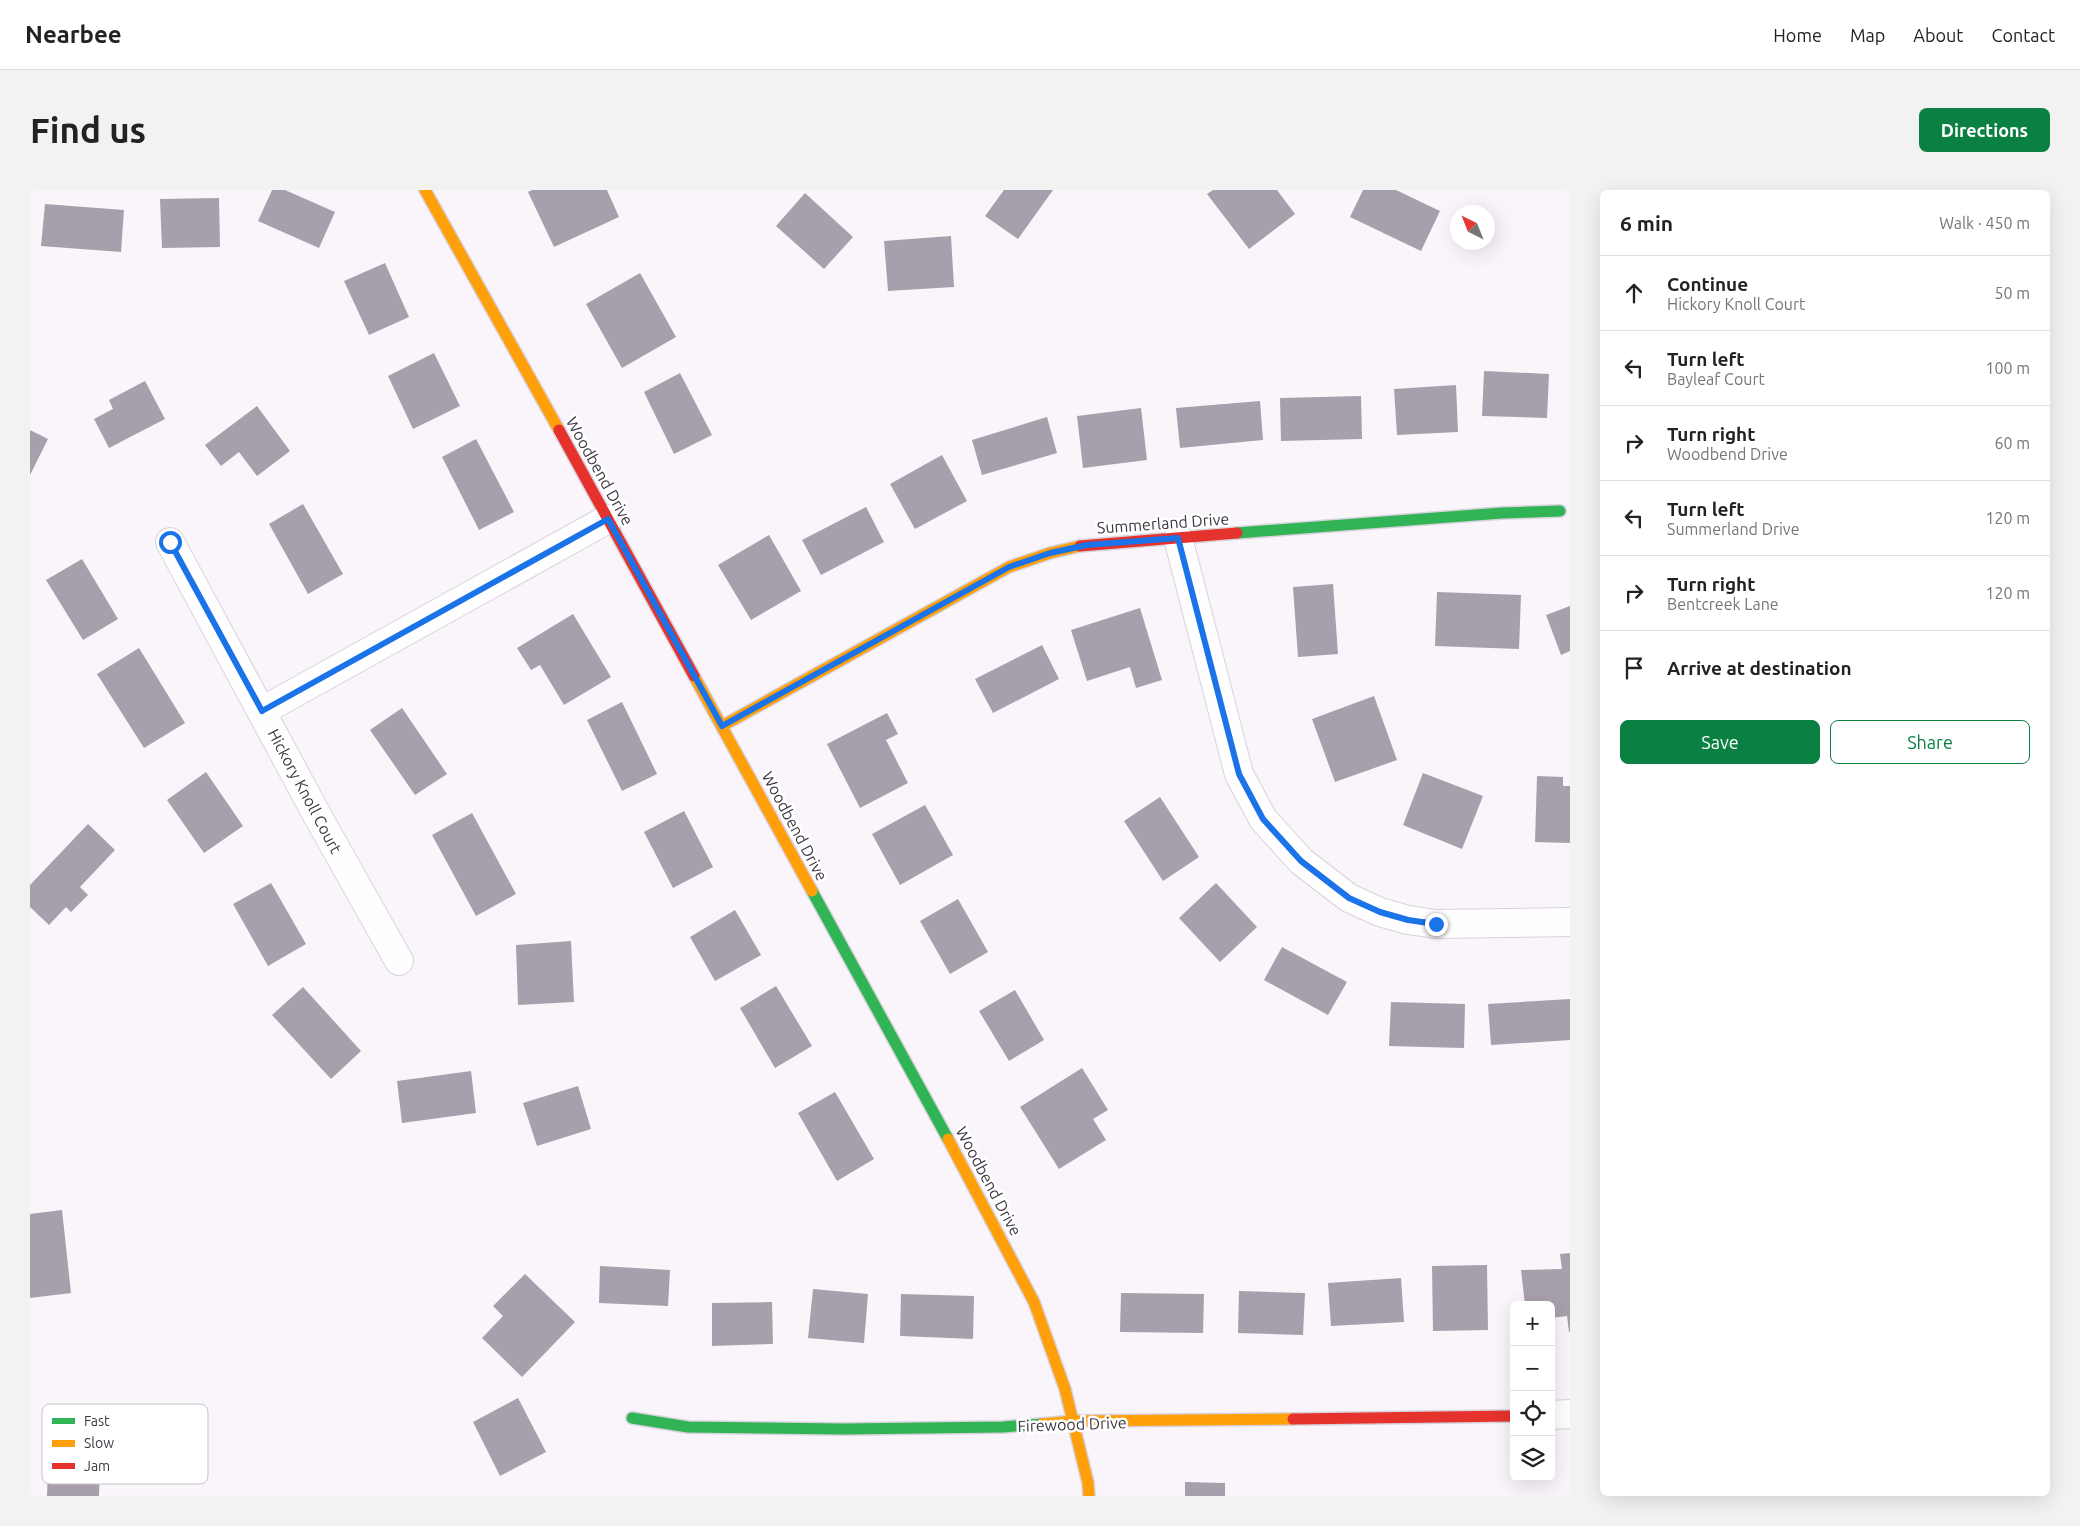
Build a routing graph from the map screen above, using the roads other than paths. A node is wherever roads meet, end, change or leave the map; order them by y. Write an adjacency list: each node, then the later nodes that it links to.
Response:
1 (425, 190): 3 (street, Woodbend Drive)
2 (1560, 512): 4 (street, Summerland Drive)
3 (608, 519): 6 (street); 7 (street, Woodbend Drive)
4 (1178, 538): 7 (street, Summerland Drive); 8 (street)
5 (170, 542): 6 (street, Hickory Knoll Court)
6 (262, 711): 9 (street, Hickory Knoll Court)
7 (722, 726): 14 (street, Woodbend Drive)
8 (1570, 922)
9 (399, 960)
10 (1570, 1414): 11 (street)
11 (1555, 1415)
12 (1510, 1416): 14 (street, Firewood Drive)
13 (632, 1418): 14 (street, Firewood Drive)
14 (1073, 1421): 15 (street, Woodbend Drive)
15 (1089, 1496)

